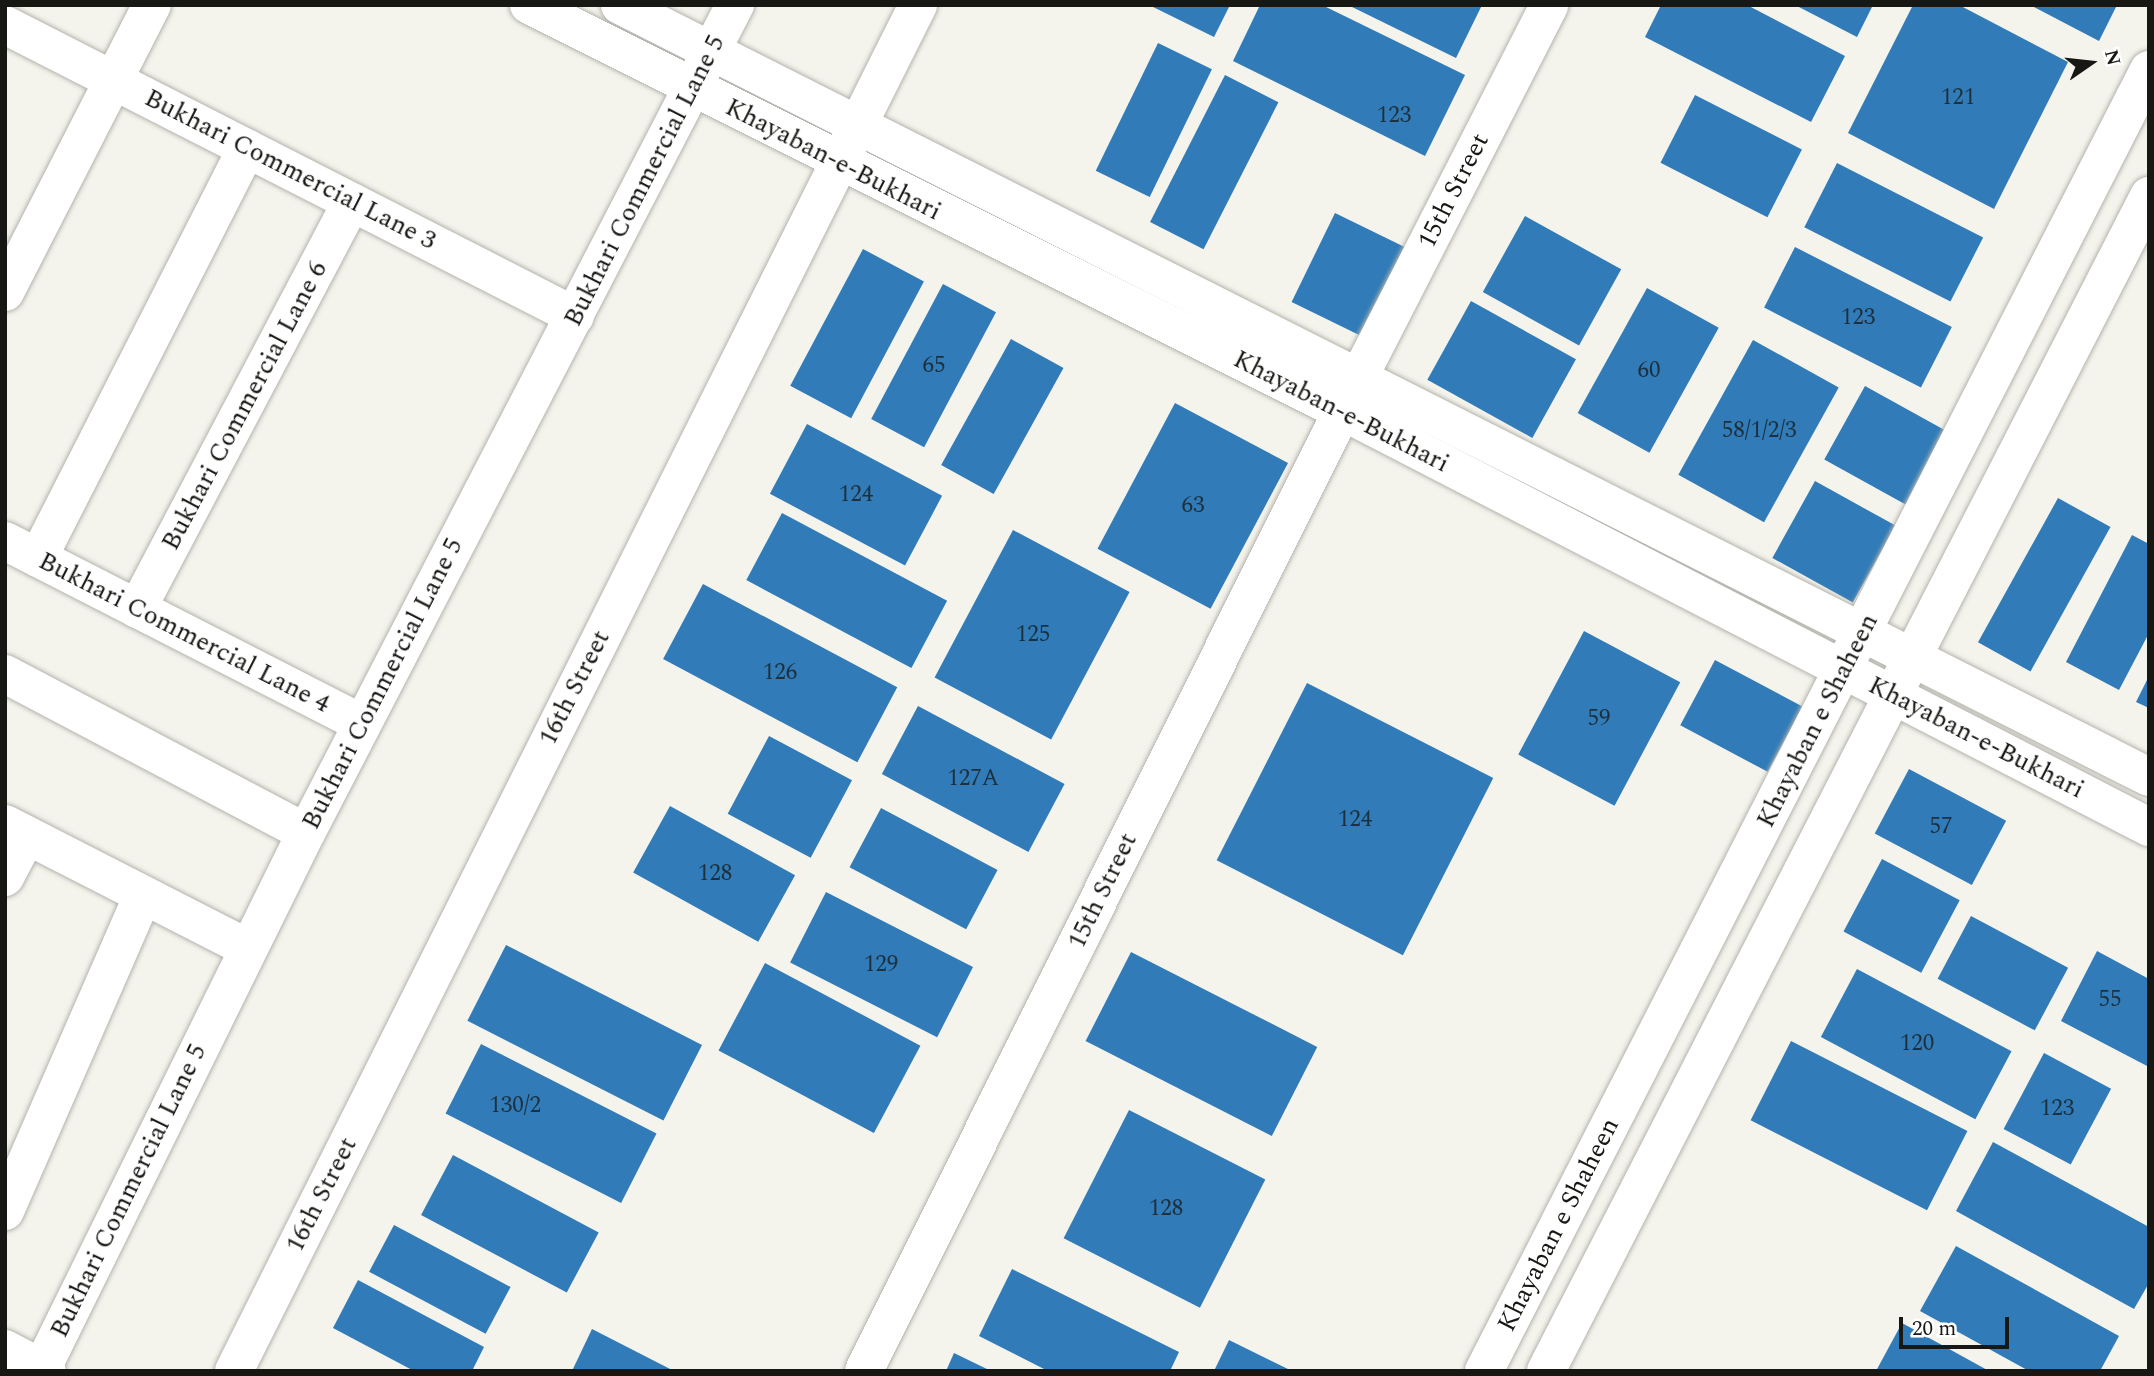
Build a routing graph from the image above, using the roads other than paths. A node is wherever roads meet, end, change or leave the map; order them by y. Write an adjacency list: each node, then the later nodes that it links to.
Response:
1 (152, 5): 10 (street)
2 (529, 5): 11 (street, Khayaban-e-Bukhari)
3 (620, 5): 8 (street, Khayaban-e-Bukhari)
4 (736, 5): 8 (street, Bukhari Commercial Lane 5)
5 (918, 5): 12 (street, 16th Street)
6 (1549, 5): 19 (street, 15th Street)
7 (5, 25): 10 (street, Bukhari Commercial Lane 3)
8 (710, 54): 11 (street, Bukhari Commercial Lane 5); 12 (street, Khayaban-e-Bukhari)
9 (2149, 70): 23 (street, Khayaban e Shaheen)
10 (116, 82): 13 (street, Bukhari Commercial Lane 3); 17 (street)
11 (693, 89): 14 (street, Khayaban-e-Bukhari); 18 (street, Bukhari Commercial Lane 5)
12 (855, 129): 14 (street, 16th Street); 19 (street, Khayaban-e-Bukhari)
13 (247, 148): 16 (street, Bukhari Commercial Lane 3); 21 (street)
14 (837, 164): 20 (street, Khayaban-e-Bukhari); 39 (street, 16th Street)
15 (2149, 196): 24 (street, Khayaban e Shaheen)
16 (352, 202): 18 (street, Bukhari Commercial Lane 3); 22 (street, Bukhari Commercial Lane 6)
17 (5, 292)
18 (575, 316): 28 (street, Bukhari Commercial Lane 5)
19 (1359, 377): 23 (street, Khayaban-e-Bukhari)
20 (1342, 411): 25 (street, Khayaban-e-Bukhari); 40 (street, 15th Street)
21 (22, 550): 22 (street, Bukhari Commercial Lane 4)
22 (137, 609): 28 (street, Bukhari Commercial Lane 4)
23 (1863, 633): 24 (street, Khayaban-e-Bukhari); 25 (street, Khayaban e Shaheen)
24 (1913, 657): 27 (street, Khayaban e Shaheen); 29 (street, Khayaban-e-Bukhari)
25 (1843, 671): 27 (street, Khayaban-e-Bukhari); 41 (street, Khayaban e Shaheen)
26 (5, 674): 32 (street)
27 (1893, 696): 30 (street, Khayaban-e-Bukhari); 42 (street, Khayaban e Shaheen)
28 (362, 724): 32 (street, Bukhari Commercial Lane 5)
29 (2149, 778)
30 (2149, 827)
31 (16, 830): 33 (street); 34 (street)
32 (306, 833): 35 (street, Bukhari Commercial Lane 5)
33 (5, 877)
34 (143, 895): 35 (street); 36 (street)
35 (247, 948): 38 (street, Bukhari Commercial Lane 5)
36 (5, 1211)
37 (5, 1349): 38 (street)
38 (44, 1369)
39 (234, 1371)
40 (864, 1371)
41 (1484, 1371)
42 (1546, 1371)

